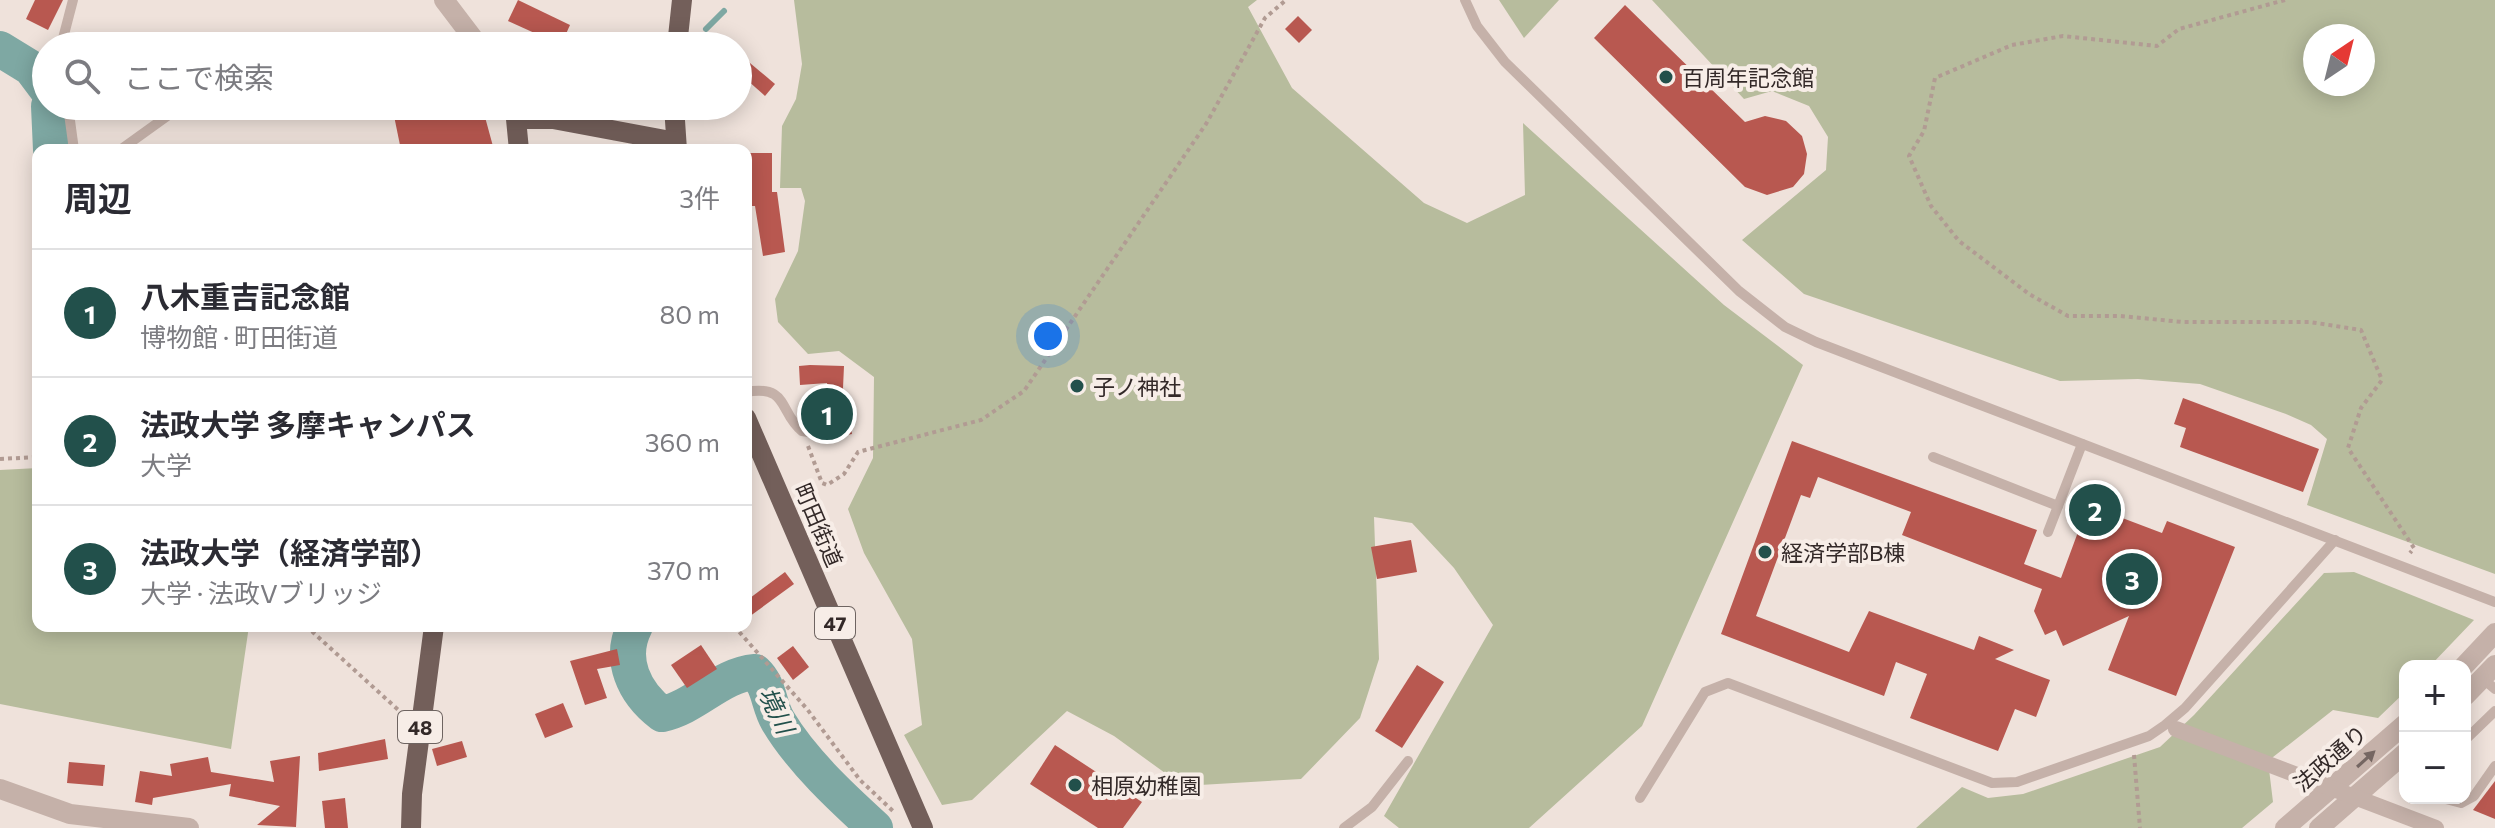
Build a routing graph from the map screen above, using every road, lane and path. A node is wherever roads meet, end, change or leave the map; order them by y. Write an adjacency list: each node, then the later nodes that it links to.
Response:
1 (73, 0): 7 (lane)
2 (682, 0): 9 (main road)
3 (1286, 0): 22 (path)
4 (1465, 0): 24 (lane)
5 (2285, 0): 31 (path)
6 (451, 3): 8 (street)
7 (65, 32)
8 (470, 32)
9 (679, 32)
10 (70, 120): 15 (lane)
11 (162, 120): 16 (lane)
12 (514, 120): 17 (main road)
13 (558, 120): 18 (main road)
14 (675, 120): 19 (main road)
15 (73, 144)
16 (128, 144)
17 (518, 144)
18 (668, 144)
19 (677, 144)
20 (752, 391): 22 (lane)
21 (824, 417): 22 (lane)
22 (802, 431)
23 (752, 432): 55 (main road, 町田街道 / 47)
24 (2082, 444): 28 (lane); 30 (lane)
25 (32, 457): 27 (path)
26 (1933, 457): 28 (lane)
27 (0, 459)
28 (2058, 506): 29 (lane)
29 (2048, 532)
30 (2335, 540): 32 (lane); 45 (lane)
31 (2410, 553)
32 (2495, 602)
33 (313, 632): 41 (path)
34 (433, 632): 41 (main road, 48)
35 (739, 632): 52 (path)
36 (2495, 633): 37 (street)
37 (2470, 660)
38 (2491, 677): 39 (street)
39 (2471, 692)
40 (2495, 711): 44 (lane)
41 (420, 727): 54 (main road, 48)
42 (2176, 729): 60 (street, bridge)
43 (2399, 729): 58 (street, 法政通り, one-way to 43)
44 (2471, 734)
45 (2131, 742): 50 (lane); 57 (path)
46 (2399, 758): 59 (street, 法政通り)
47 (1408, 761): 56 (lane)
48 (2495, 766): 51 (lane)
49 (0, 789): 53 (street)
50 (1640, 798)
51 (2471, 798)
52 (901, 816)
53 (189, 828)
54 (411, 828)
55 (923, 828)
56 (1344, 828)
57 (2140, 828)
58 (2285, 828)
59 (2319, 828)
60 (2436, 828)

